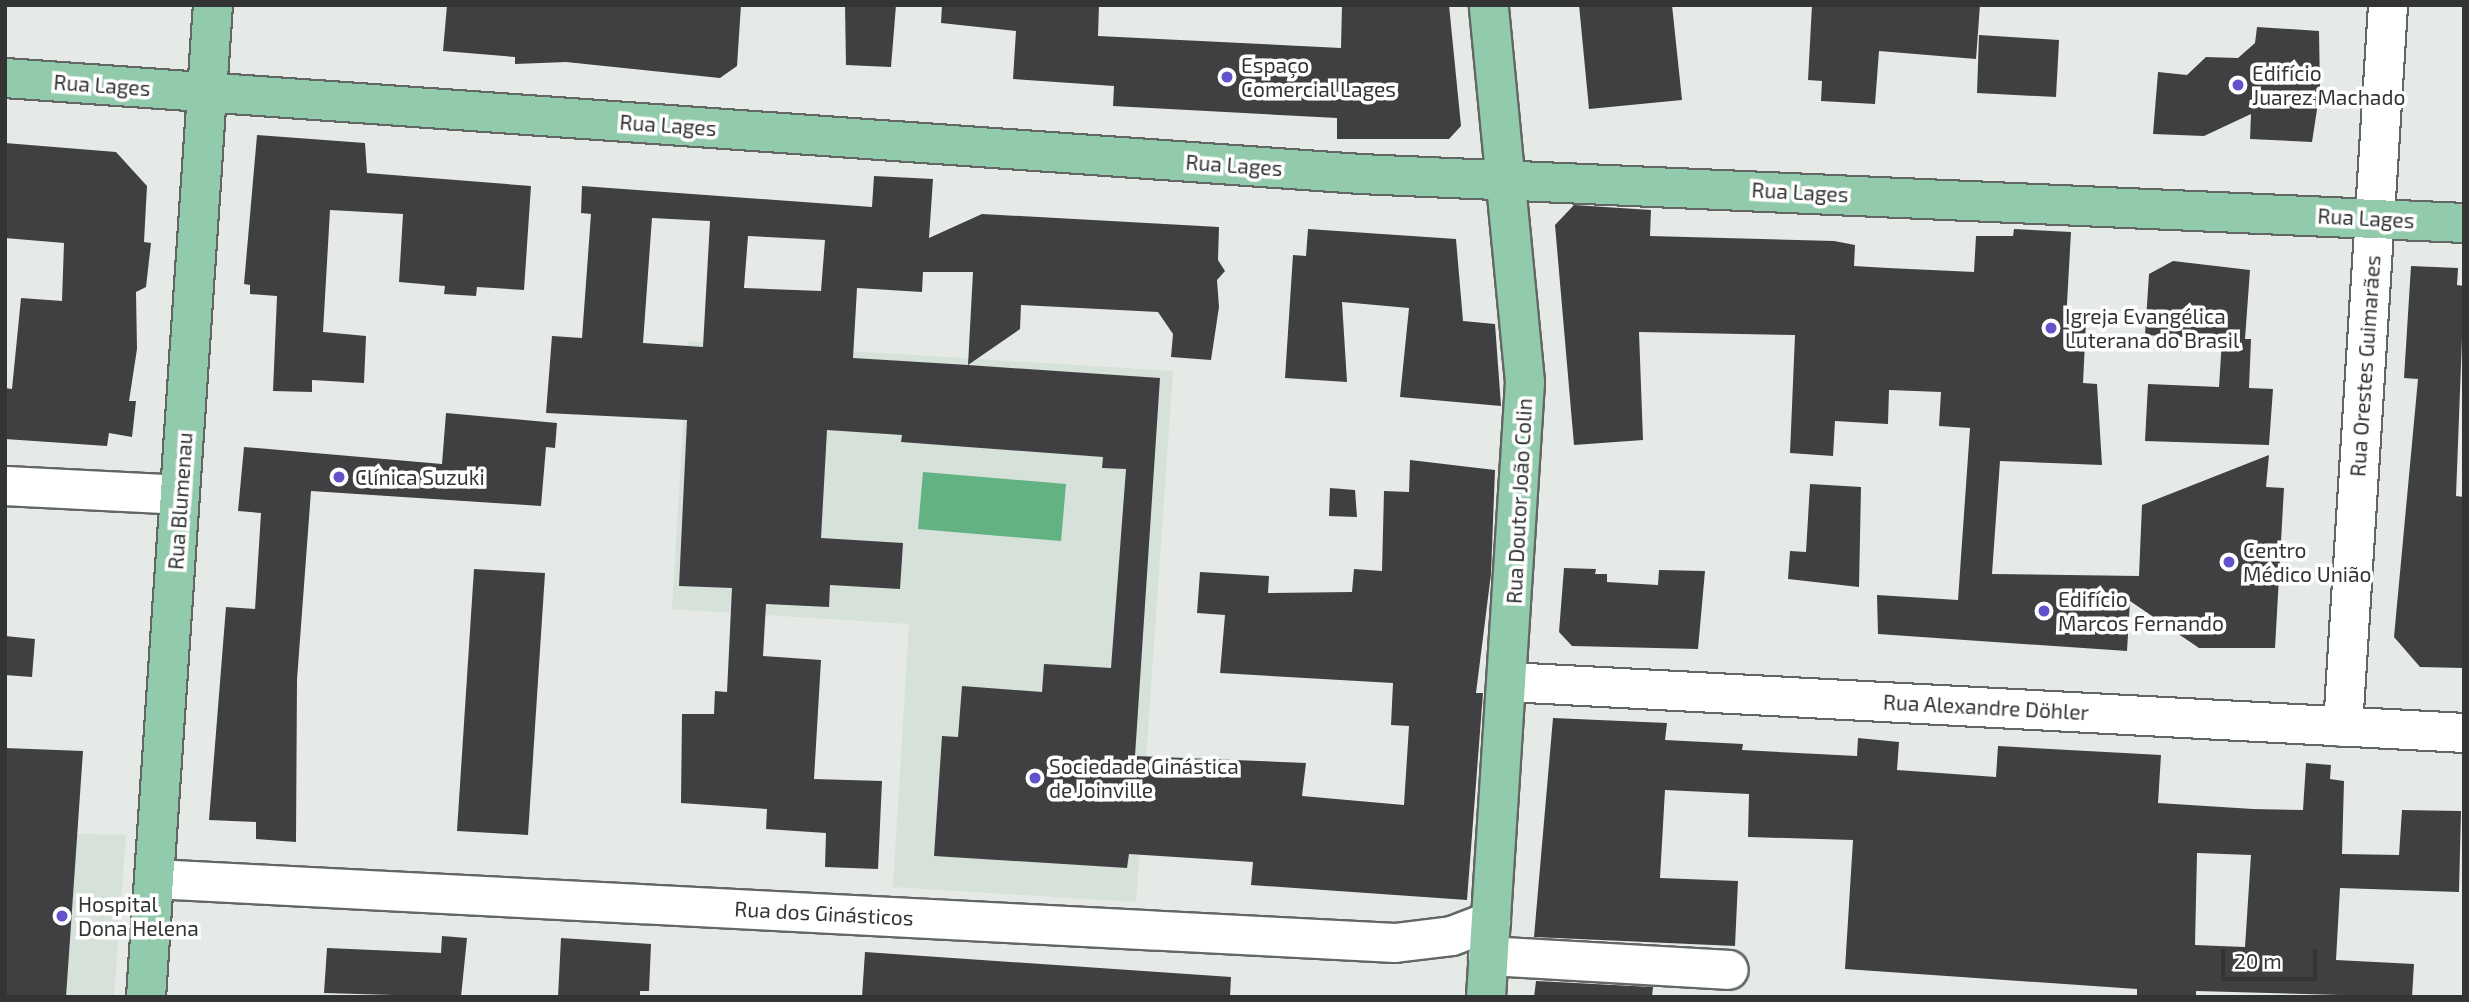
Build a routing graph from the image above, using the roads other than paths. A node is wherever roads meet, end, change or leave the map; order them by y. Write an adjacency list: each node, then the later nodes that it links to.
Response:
1 (213, 5): 5 (main road, Rua Blumenau)
2 (1489, 5): 6 (main road, Rua Doutor João Colin)
3 (2388, 5): 7 (street, Rua Orestes Guimarães)
4 (5, 78): 5 (main road, Rua Lages)
5 (207, 93): 6 (main road, Rua Lages); 10 (main road, Rua Blumenau)
6 (1506, 179): 7 (main road, Rua Lages); 11 (main road, Rua Doutor João Colin)
7 (2375, 219): 8 (main road, Rua Lages); 12 (street, Rua Orestes Guimarães)
8 (2464, 223)
9 (5, 486): 10 (street)
10 (180, 495): 14 (main road, Rua Blumenau)
11 (1508, 682): 12 (street, Rua Alexandre Döhler); 15 (main road, Rua Doutor João Colin)
12 (2343, 727): 13 (street, Rua Alexandre Döhler)
13 (2464, 733)
14 (154, 879): 15 (street, Rua dos Ginásticos); 17 (main road, Rua Blumenau)
15 (1490, 939): 16 (street); 18 (main road, Rua Doutor João Colin)
16 (1729, 970)
17 (146, 997)
18 (1486, 997)

